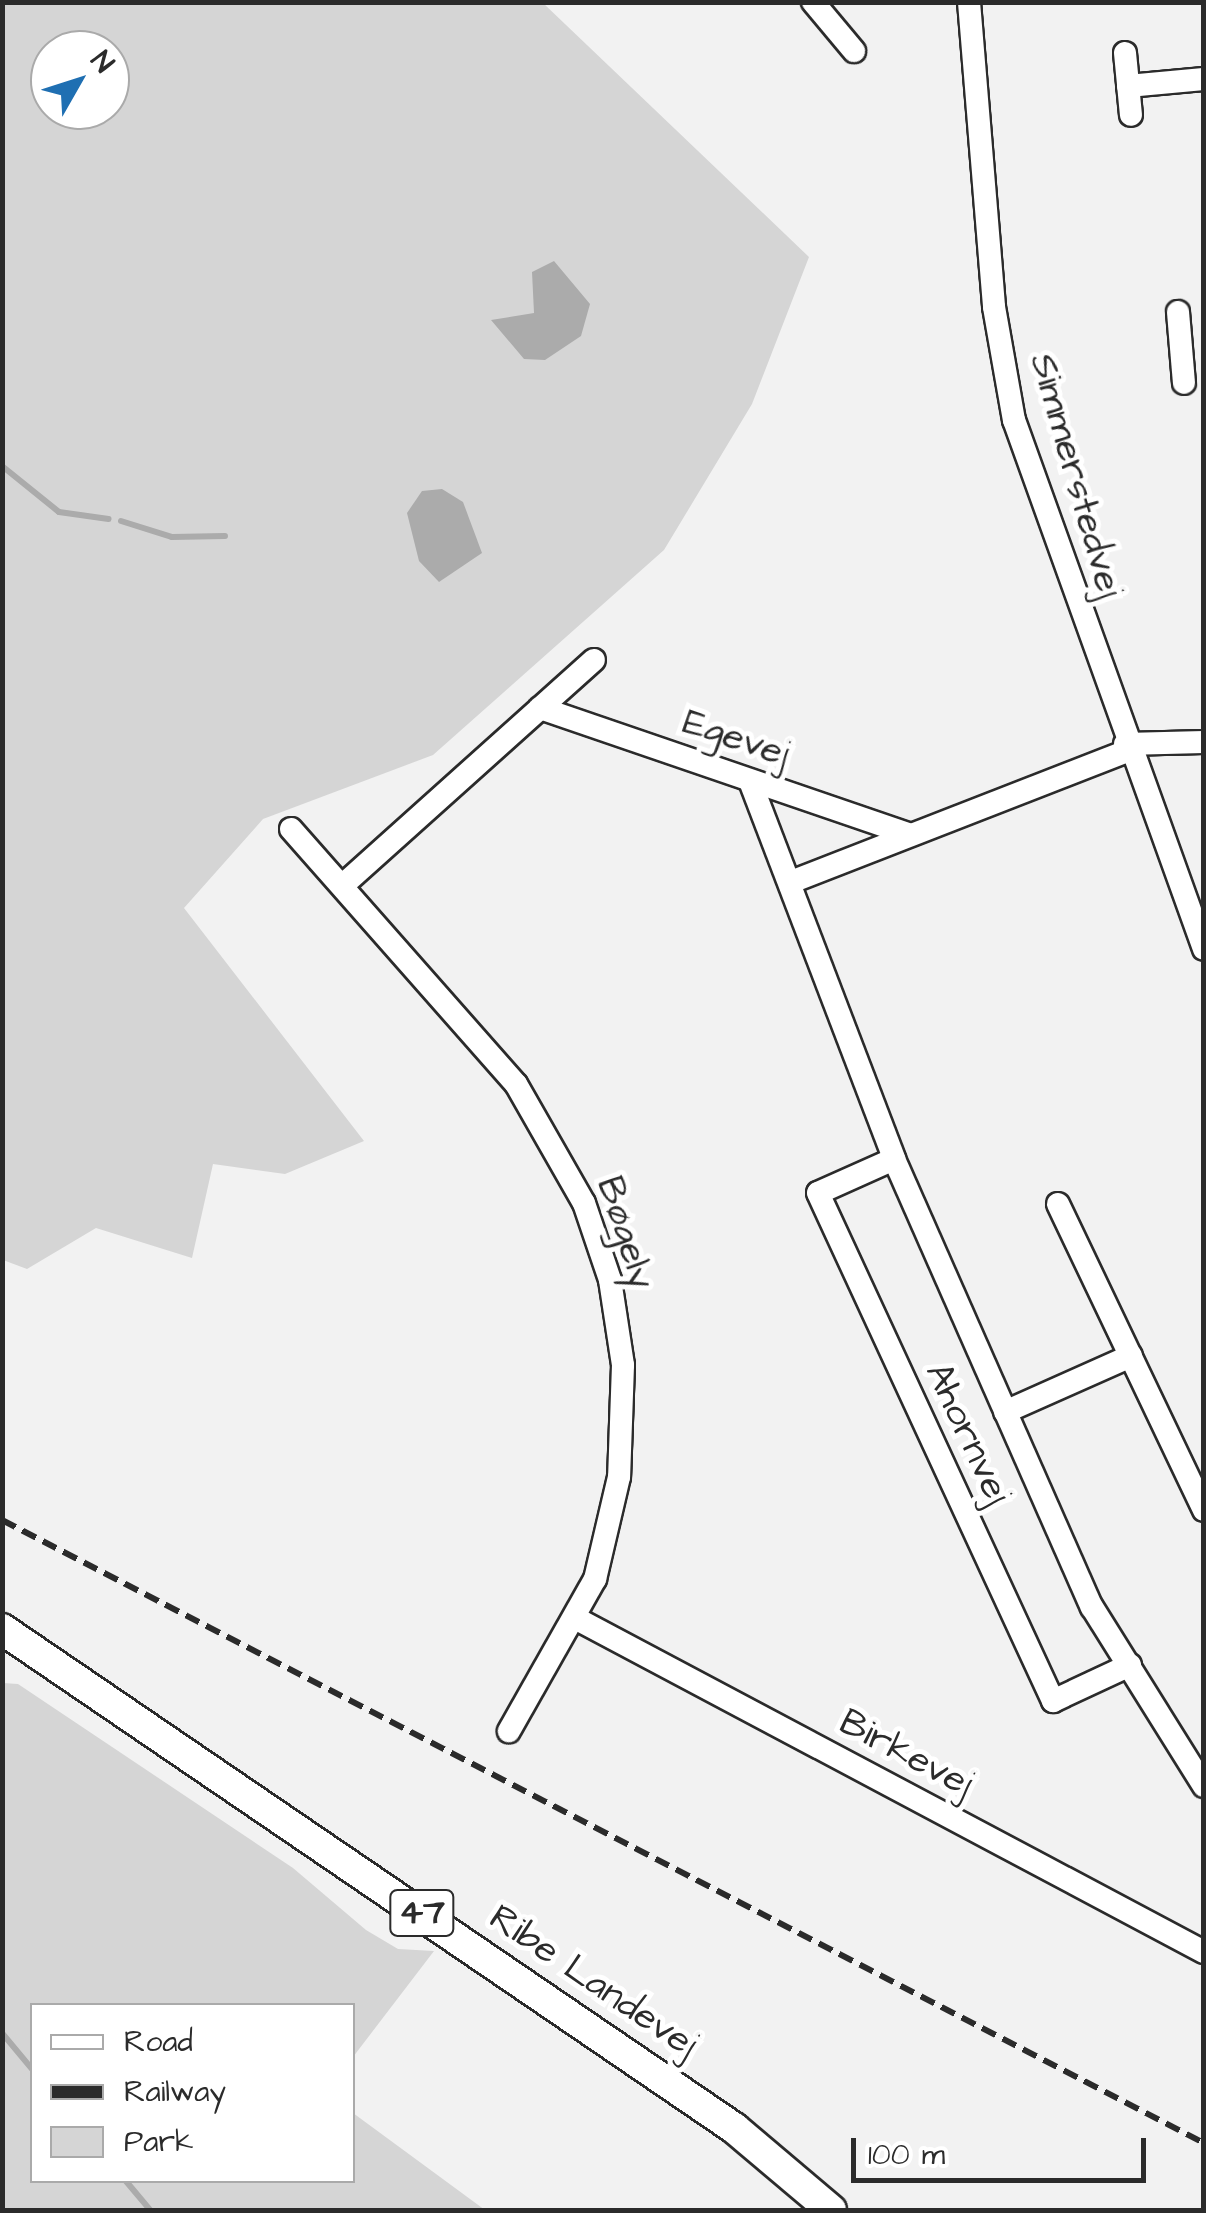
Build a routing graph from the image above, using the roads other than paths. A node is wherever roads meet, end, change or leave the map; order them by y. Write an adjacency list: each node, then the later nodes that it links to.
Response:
1 (813, 2): 3 (street)
2 (969, 2): 14 (street, Simmerstedvej)
3 (854, 51)
4 (1125, 53): 6 (street)
5 (1204, 80): 6 (street)
6 (1128, 86): 7 (street)
7 (1130, 115)
8 (1178, 312): 9 (street)
9 (1192, 345): 10 (street)
10 (1184, 383)
11 (594, 660): 12 (street)
12 (540, 708): 15 (street, Egevej); 19 (street)
13 (1204, 742): 14 (street)
14 (1127, 747): 17 (street); 20 (street, Simmerstedvej)
15 (750, 781): 17 (street, Egevej); 18 (street, Ahornvej)
16 (291, 830): 19 (street, Bøgely)
17 (909, 834): 18 (street)
18 (791, 882): 21 (street, Ahornvej)
19 (343, 886): 26 (street, Bøgely)
20 (1204, 948)
21 (894, 1158): 24 (street, Ahornvej); 28 (street, Ahornvej)
22 (1058, 1204): 23 (street)
23 (1131, 1356): 24 (street, Ahornvej); 25 (street)
24 (1005, 1412): 28 (street, Ahornvej)
25 (1204, 1510)
26 (576, 1618): 29 (street, Bøgely); 31 (street, Birkevej)
27 (2, 1629): 32 (main road, Ribe Landevej / 47)
28 (1130, 1665): 30 (street, Ahornvej)
29 (509, 1731)
30 (1204, 1786)
31 (1204, 1952)
32 (831, 2210)

